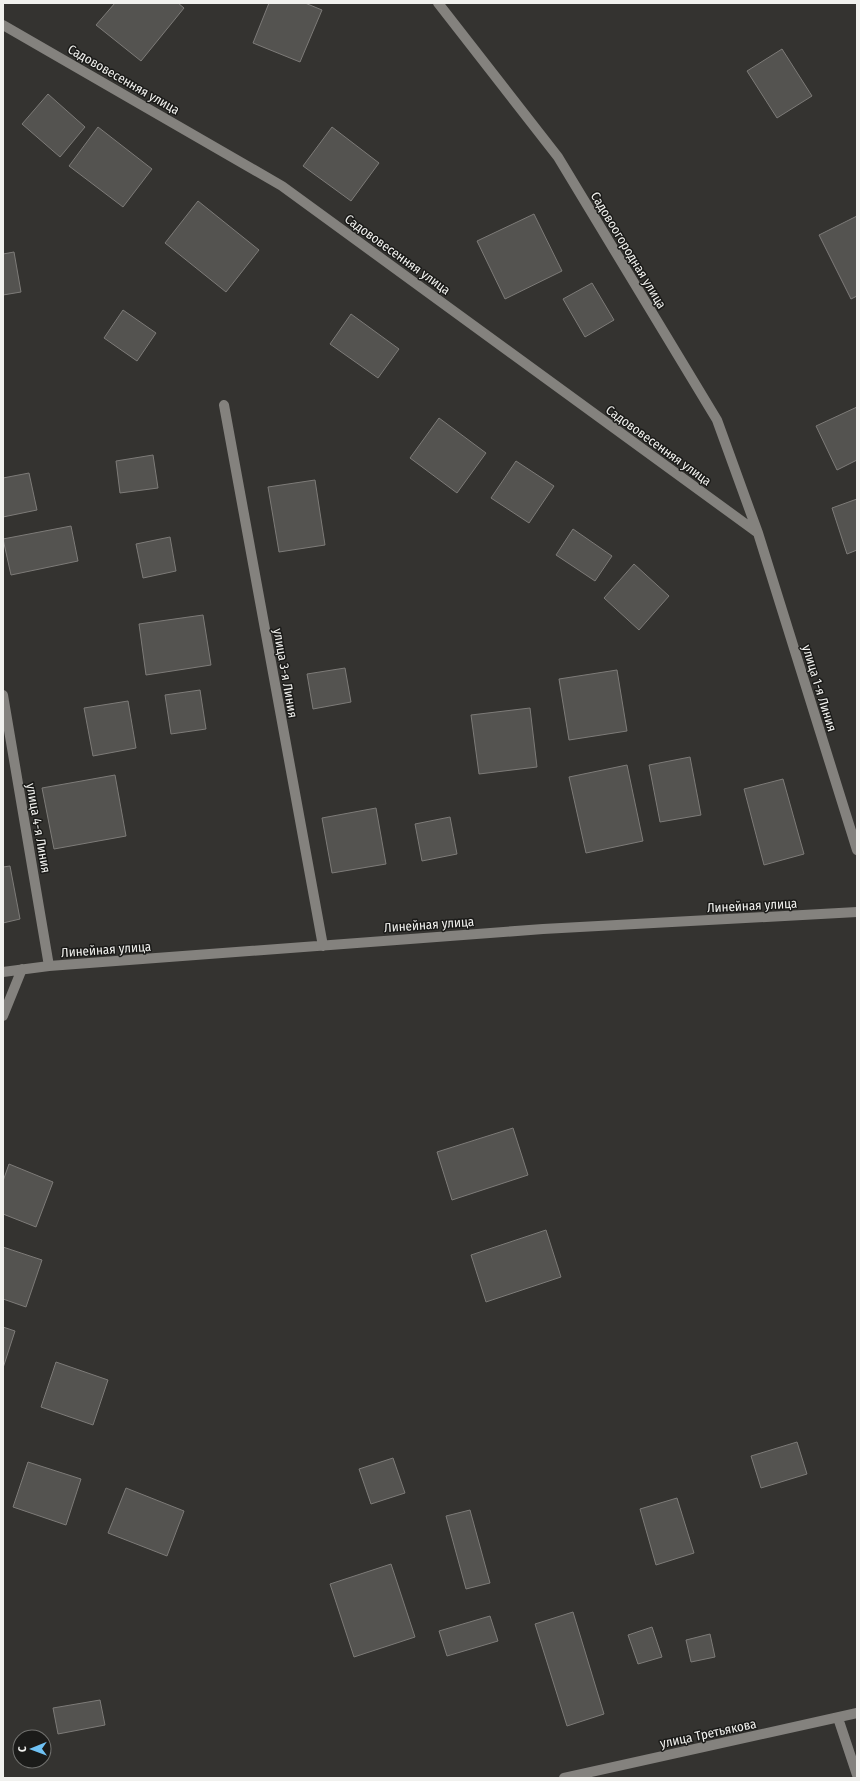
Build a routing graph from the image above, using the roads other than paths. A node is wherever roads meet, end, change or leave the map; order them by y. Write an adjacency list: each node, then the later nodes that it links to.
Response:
1 (438, 3): 4 (street, Садовоогородная улица)
2 (3, 25): 4 (street, Садововесенняя улица)
3 (224, 405): 8 (street, улица 3-я Линия)
4 (758, 533): 6 (street, улица 1-я Линия)
5 (3, 695): 9 (street, улица 4-я Линия)
6 (857, 850)
7 (857, 912): 8 (street, Линейная улица)
8 (323, 946): 9 (street, Линейная улица)
9 (49, 966): 10 (street, Линейная улица)
10 (22, 970): 11 (street, Линейная улица); 12 (street)
11 (3, 972)
12 (3, 1016)
13 (857, 1713): 14 (street, улица Третьякова)
14 (838, 1718): 15 (street); 16 (street, улица Третьякова)
15 (857, 1775)
16 (564, 1778)

